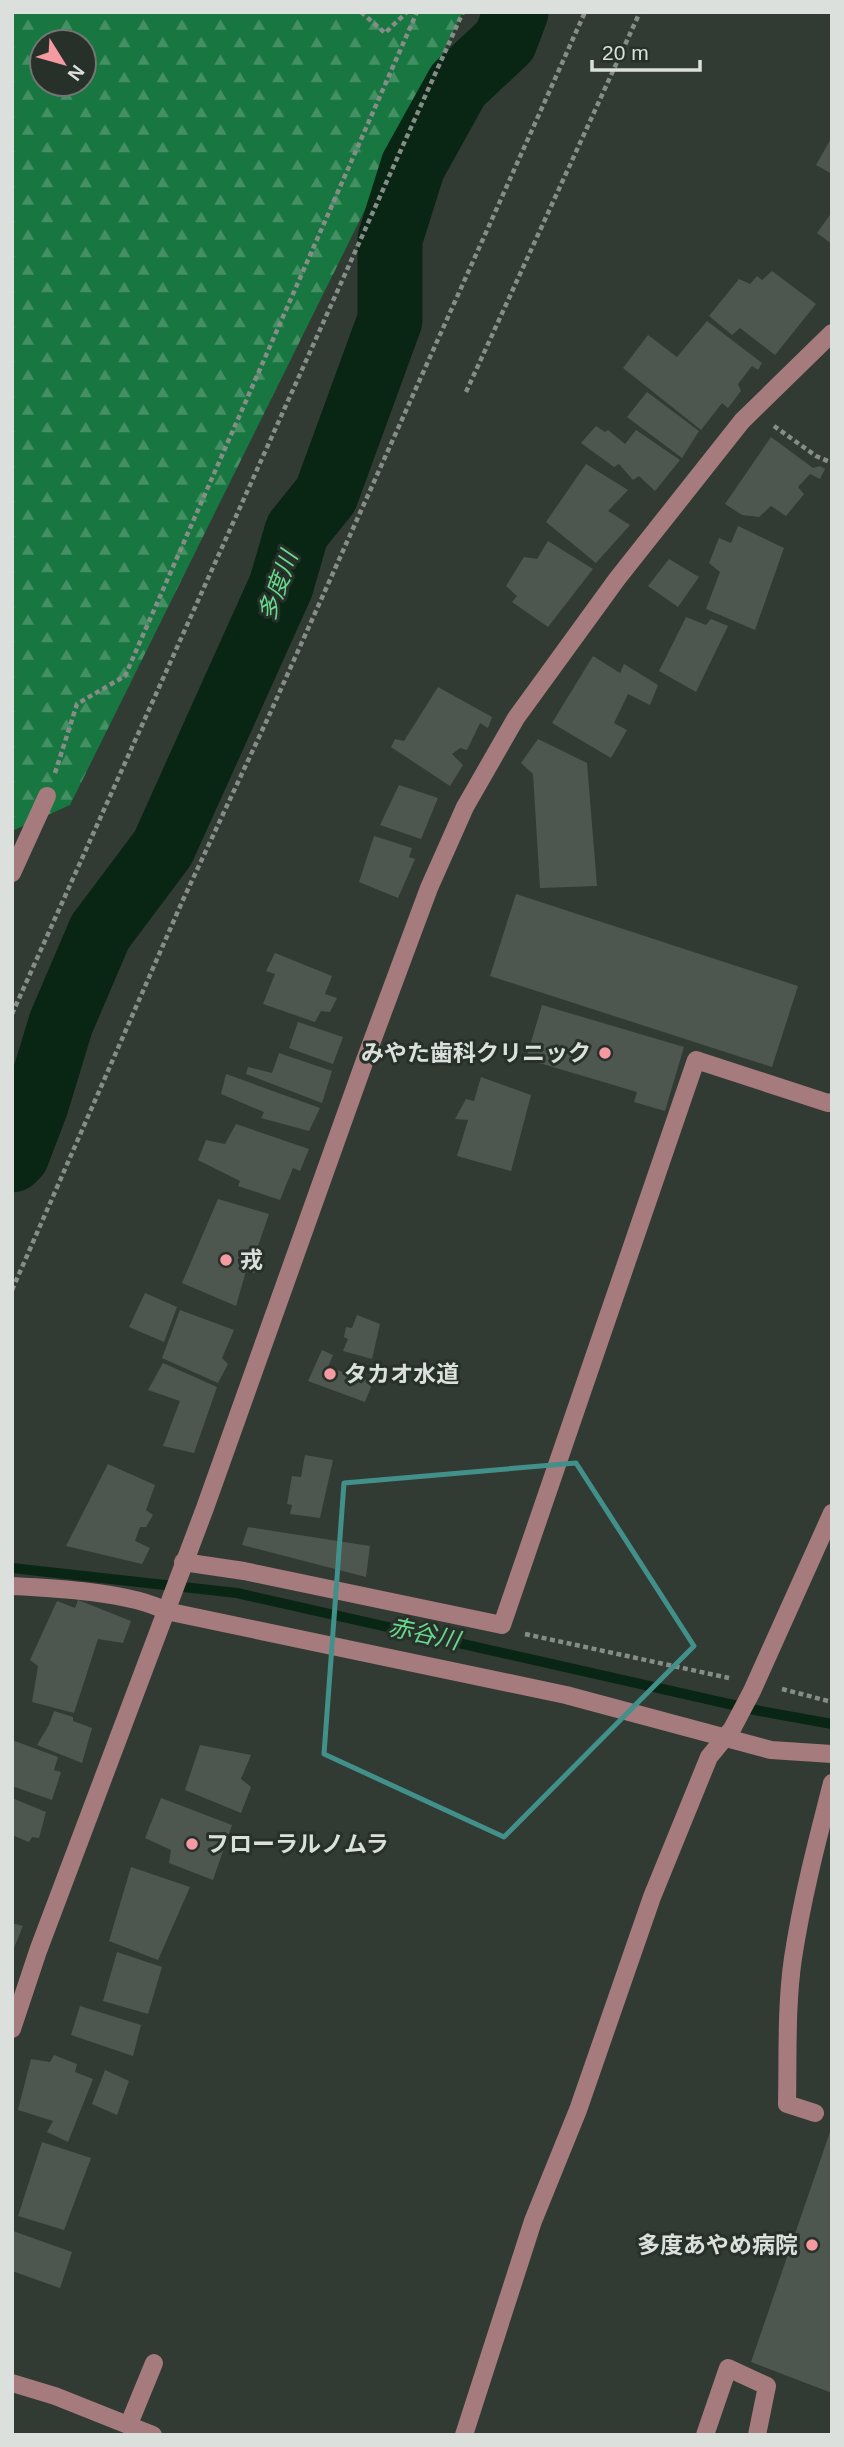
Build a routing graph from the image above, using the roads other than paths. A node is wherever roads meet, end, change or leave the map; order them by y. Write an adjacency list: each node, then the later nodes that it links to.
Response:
1 (832, 333): 6 (street)
2 (47, 796): 3 (street)
3 (12, 873)
4 (832, 1102): 6 (street)
5 (832, 1513): 9 (street)
6 (183, 1562): 8 (street)
7 (12, 1586): 8 (street)
8 (166, 1611): 9 (street); 12 (street)
9 (728, 1733): 10 (street); 18 (street)
10 (832, 1754)
11 (832, 1783): 13 (street)
12 (12, 2029)
13 (815, 2113)
14 (154, 2362): 16 (street)
15 (12, 2383): 16 (street)
16 (130, 2424): 17 (street)
17 (153, 2435)
18 (464, 2435)
19 (705, 2435): 20 (street)
20 (757, 2435)

